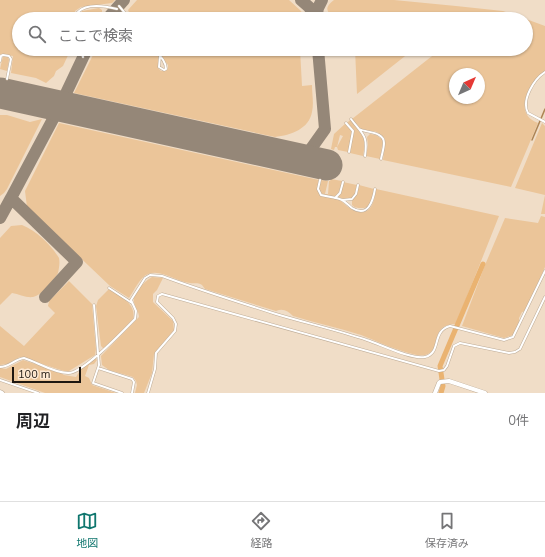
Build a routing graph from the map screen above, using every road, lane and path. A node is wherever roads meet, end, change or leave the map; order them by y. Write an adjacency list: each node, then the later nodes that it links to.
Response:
1 (119, 6): 4 (lane)
2 (117, 9): 3 (lane)
3 (78, 12)
4 (124, 12)
5 (160, 56): 5 (lane)
6 (0, 61): 8 (lane)
7 (545, 72): 10 (lane)
8 (6, 79)
9 (351, 119): 12 (lane)
10 (544, 122)
11 (346, 123): 13 (lane)
12 (359, 129): 14 (lane); 15 (lane)
13 (349, 152)
14 (364, 156)
15 (381, 159)
16 (320, 180): 20 (lane)
17 (343, 182): 20 (lane)
18 (358, 186): 21 (lane)
19 (375, 189): 21 (lane)
20 (335, 198): 21 (lane)
21 (342, 200)
22 (545, 272): 25 (lane)
23 (110, 288): 25 (lane)
24 (545, 297): 34 (lane)
25 (132, 303): 27 (lane)
26 (94, 305): 27 (lane)
27 (99, 355): 28 (lane); 29 (lane)
28 (0, 366)
29 (98, 368): 32 (lane); 33 (lane)
30 (0, 380): 31 (lane)
31 (38, 393)
32 (122, 393)
33 (132, 393)
34 (148, 393)
35 (435, 393): 36 (street)
36 (484, 393)

